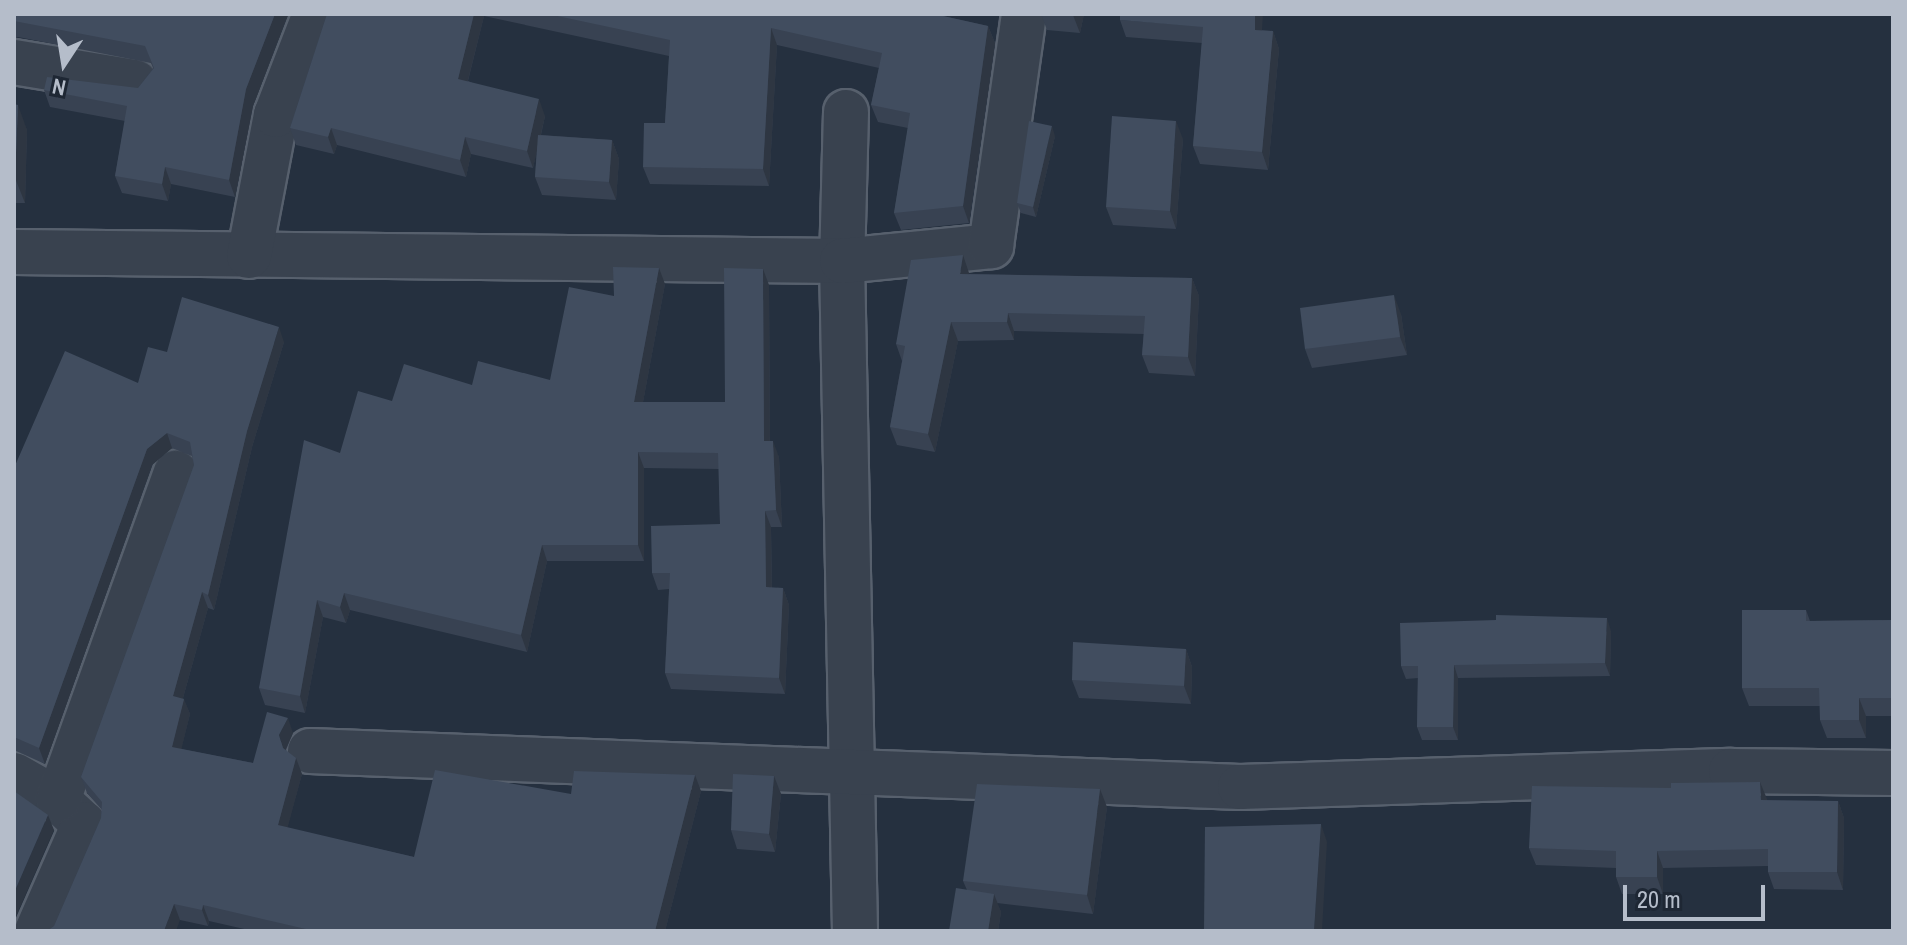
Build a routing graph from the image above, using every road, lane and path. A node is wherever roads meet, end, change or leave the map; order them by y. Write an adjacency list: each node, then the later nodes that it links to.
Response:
1 (315, 14): 7 (street)
2 (1024, 14): 8 (street)
3 (14, 62): 4 (street)
4 (135, 82)
5 (846, 112): 8 (street)
6 (14, 252): 7 (street)
7 (249, 256): 8 (street)
8 (842, 261): 11 (street)
9 (176, 473): 14 (street)
10 (310, 751): 11 (street)
11 (852, 770): 12 (street); 16 (street)
12 (1893, 773)
13 (14, 775): 14 (street)
14 (58, 800): 15 (street)
15 (37, 931)
16 (855, 931)

